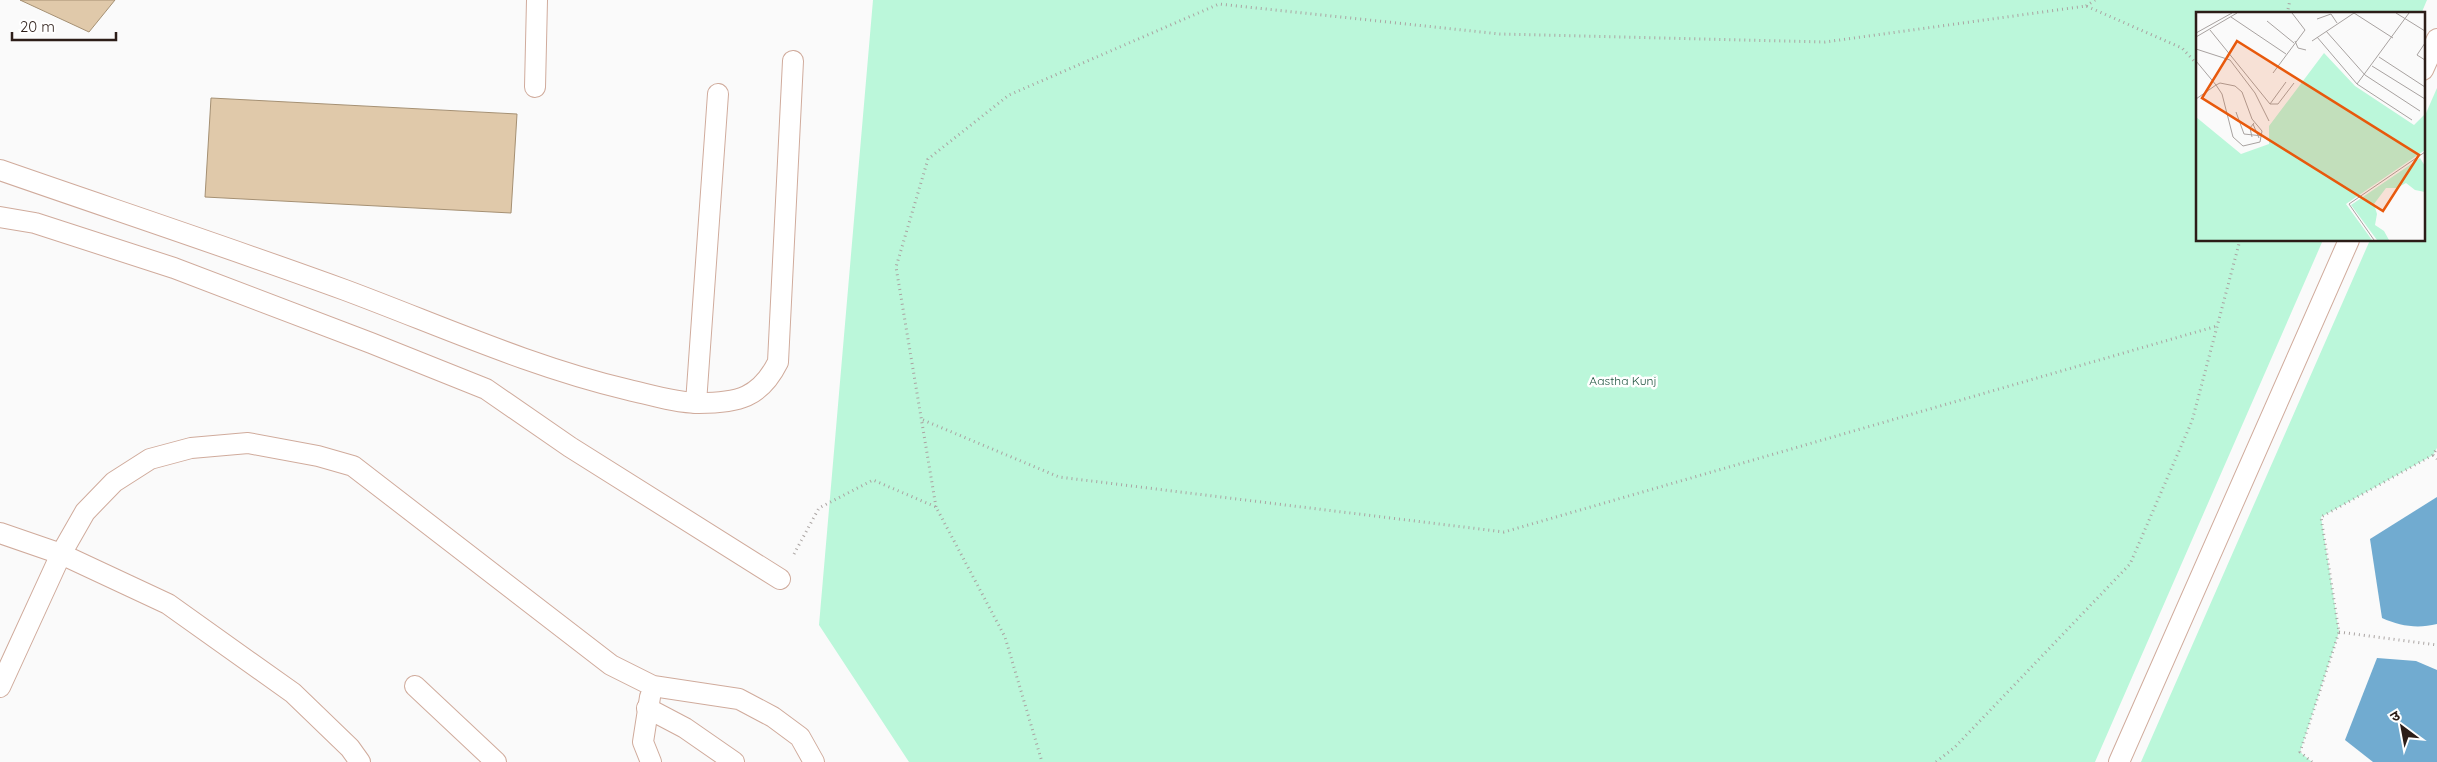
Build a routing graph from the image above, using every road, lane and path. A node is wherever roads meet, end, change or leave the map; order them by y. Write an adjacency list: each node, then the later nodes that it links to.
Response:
1 (537, 0): 8 (lane)
2 (2095, 0): 3 (path)
3 (2086, 6): 6 (path); 16 (path)
4 (2437, 39): 7 (lane)
5 (793, 62): 15 (lane)
6 (2196, 63)
7 (2424, 68)
8 (535, 87)
9 (718, 94): 15 (lane)
10 (0, 170): 15 (lane)
11 (0, 216): 23 (lane)
12 (2240, 241): 14 (path)
13 (2349, 241): 37 (lane)
14 (2217, 326): 16 (path); 36 (path)
15 (696, 403)
16 (922, 420): 20 (path)
17 (2437, 448): 18 (path)
18 (2433, 455): 19 (path); 24 (path)
19 (2437, 459)
20 (936, 507): 23 (path); 35 (path)
21 (0, 533): 22 (lane)
22 (61, 554): 27 (lane); 28 (lane); 30 (lane)
23 (780, 579)
24 (2339, 632): 25 (path); 38 (path)
25 (2437, 645)
26 (415, 686): 31 (lane)
27 (653, 686): 29 (lane); 34 (lane)
28 (0, 687)
29 (647, 708): 32 (lane); 33 (lane)
30 (360, 762)
31 (496, 762)
32 (652, 762)
33 (734, 762)
34 (814, 762)
35 (1042, 762)
36 (1936, 762)
37 (2119, 762)
38 (2312, 762)

